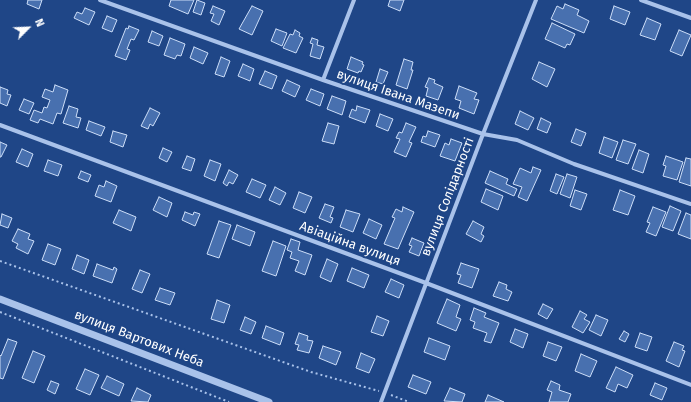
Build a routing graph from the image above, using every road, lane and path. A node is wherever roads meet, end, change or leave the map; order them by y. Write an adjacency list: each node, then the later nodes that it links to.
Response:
1 (100, 0): 6 (street, вулиця Івана Мазепи)
2 (354, 0): 6 (street)
3 (536, 0): 8 (street, вулиця Солідарності)
4 (641, 0): 5 (street)
5 (691, 18)
6 (323, 80): 8 (street, вулиця Івана Мазепи)
7 (0, 125): 11 (street, Авіаційна вулиця)
8 (483, 134): 9 (street, вулиця Івана Мазепи); 11 (street, вулиця Солідарності)
9 (691, 204)
10 (0, 261): 15 (path)
11 (426, 283): 14 (street, Авіаційна вулиця); 15 (street, вулиця Солідарності)
12 (0, 299): 17 (street, вулиця Вартових Неба)
13 (0, 312): 16 (path)
14 (691, 385)
15 (383, 392): 18 (street, вулиця Солідарності); 19 (path)
16 (229, 402)
17 (269, 402)
18 (380, 402)
19 (409, 402)

